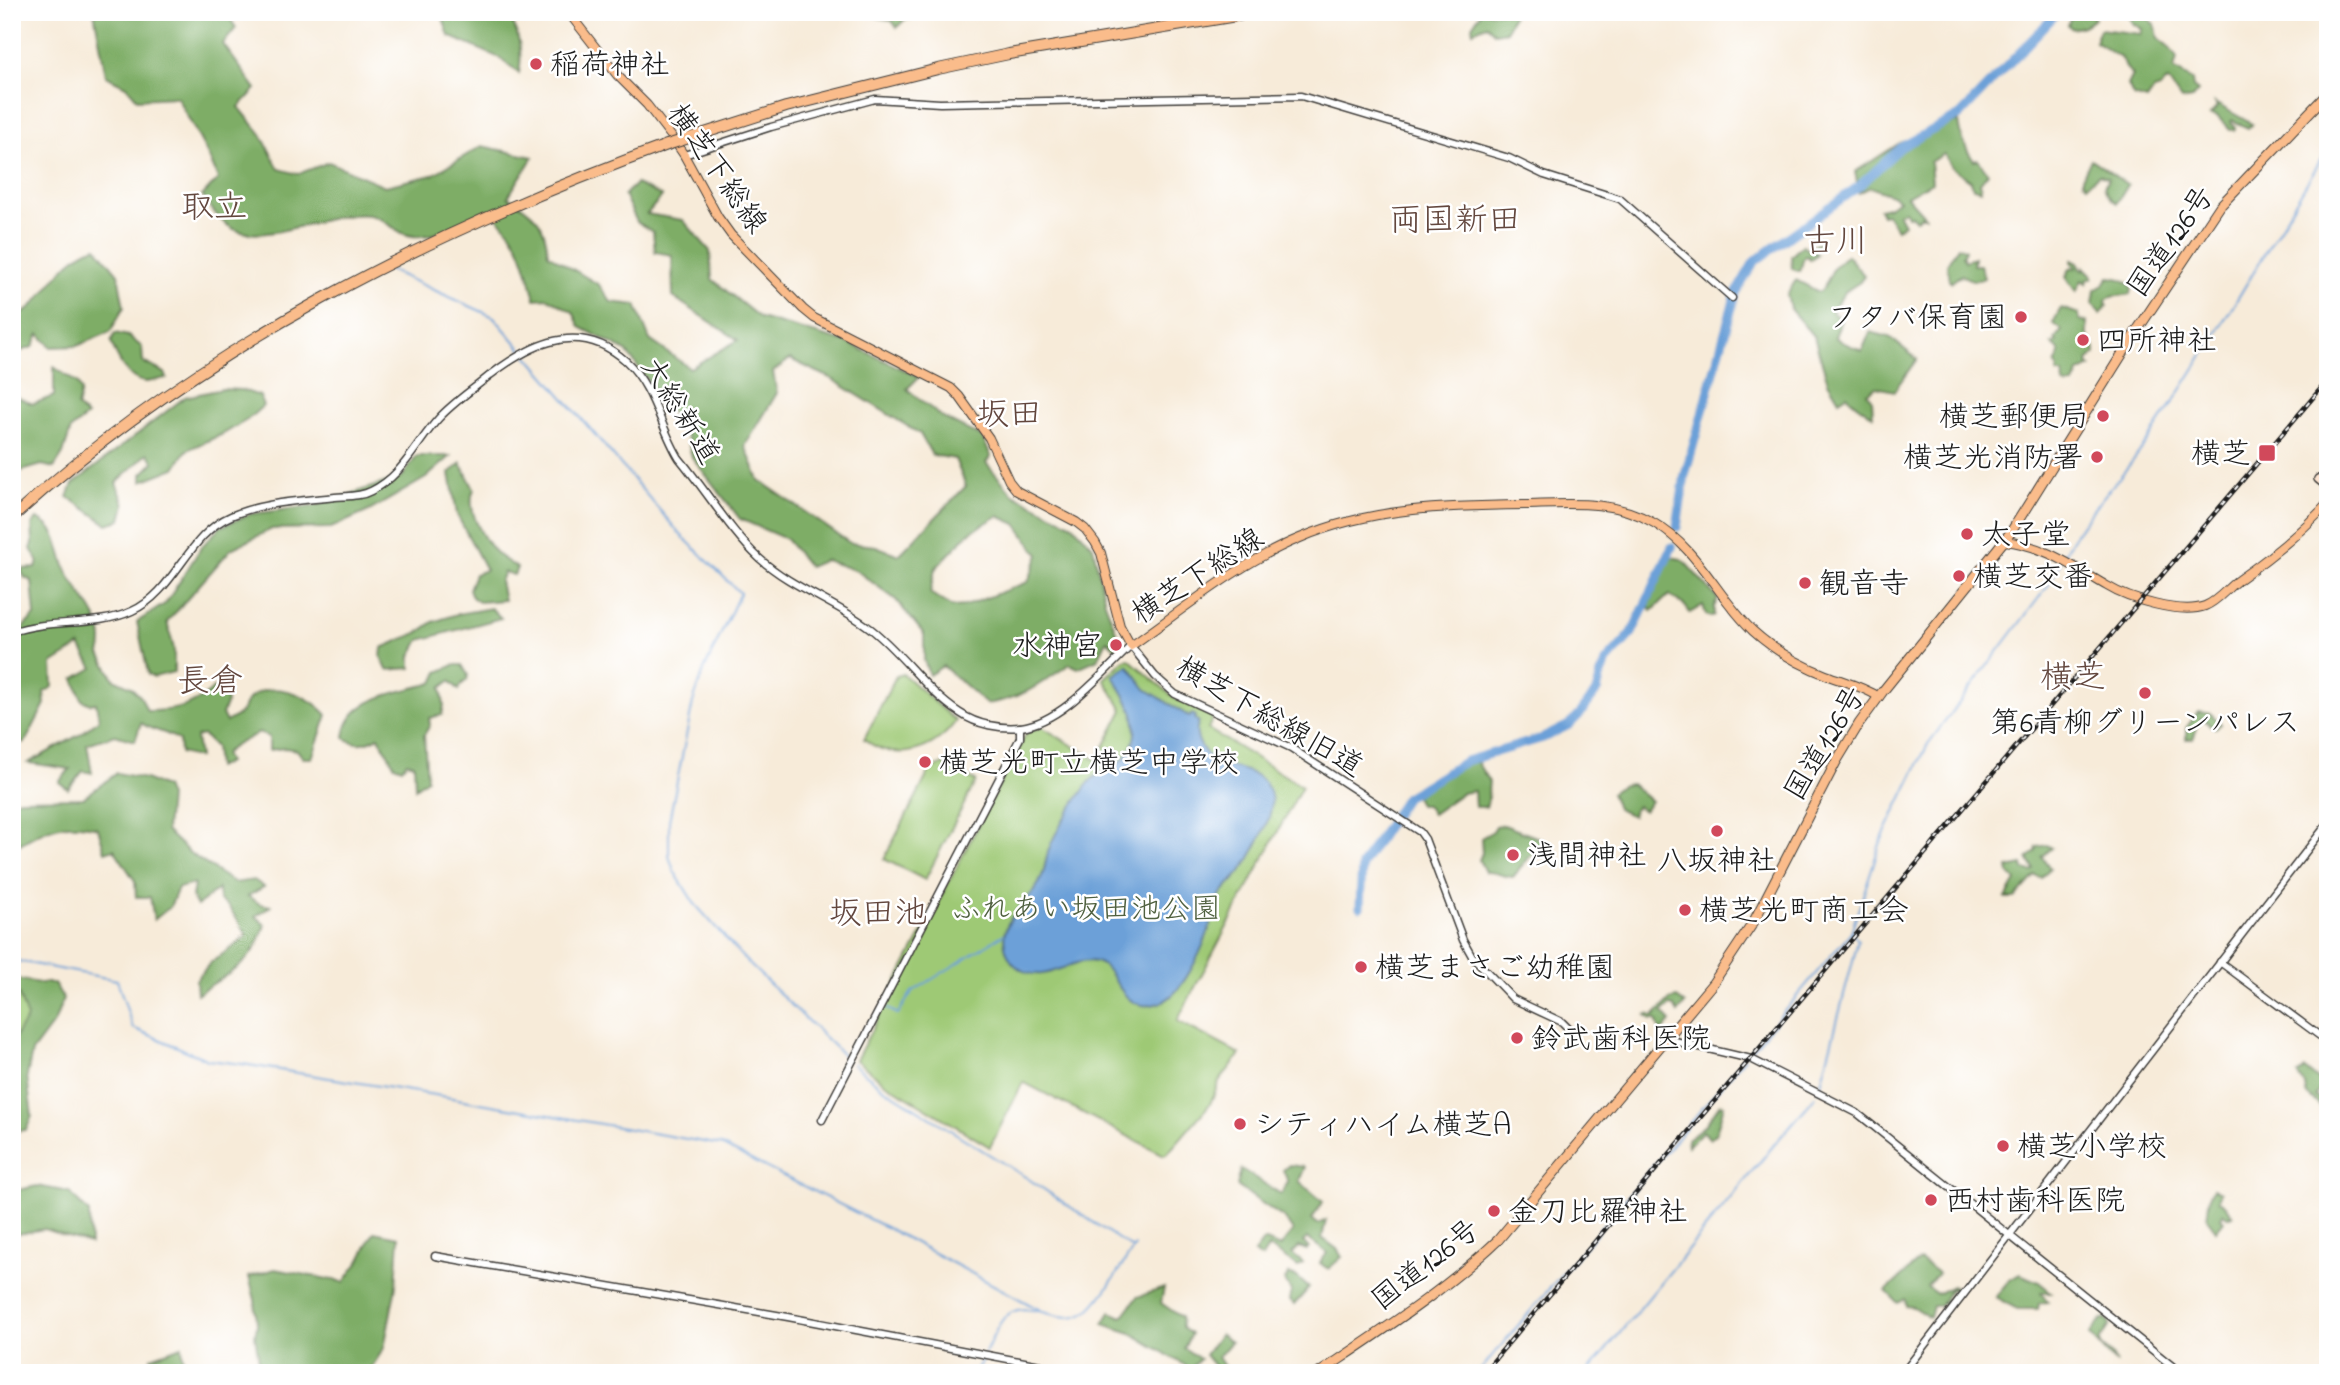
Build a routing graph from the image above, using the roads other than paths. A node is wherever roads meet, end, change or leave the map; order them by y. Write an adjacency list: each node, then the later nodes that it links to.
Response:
1 (568, 12): 4 (main road, 横芝下総線)
2 (1260, 12): 9 (highway, bridge)
3 (2328, 93): 10 (highway, 国道126号)
4 (684, 155): 5 (street); 12 (main road, 横芝下総線)
5 (1732, 298)
6 (2318, 479): 7 (main road)
7 (2328, 487)
8 (2328, 503): 10 (main road)
9 (12, 518)
10 (2004, 541): 13 (highway, 国道126号)
11 (12, 632): 14 (street, 大総新道)
12 (1131, 646): 13 (main road, 横芝下総線); 14 (street, 大総新道); 17 (street, 横芝下総線旧道)
13 (1879, 697): 18 (highway, 国道126号)
14 (1020, 727): 20 (street)
15 (2328, 823): 16 (street)
16 (2220, 962): 19 (street); 21 (street)
17 (1573, 1033)
18 (1666, 1039): 21 (street); 24 (highway, 国道126号)
19 (2328, 1042)
20 (822, 1119)
21 (2009, 1236): 25 (street); 26 (street)
22 (435, 1256): 23 (street)
23 (1060, 1369)
24 (1319, 1373)
25 (1903, 1373)
26 (2181, 1373)

